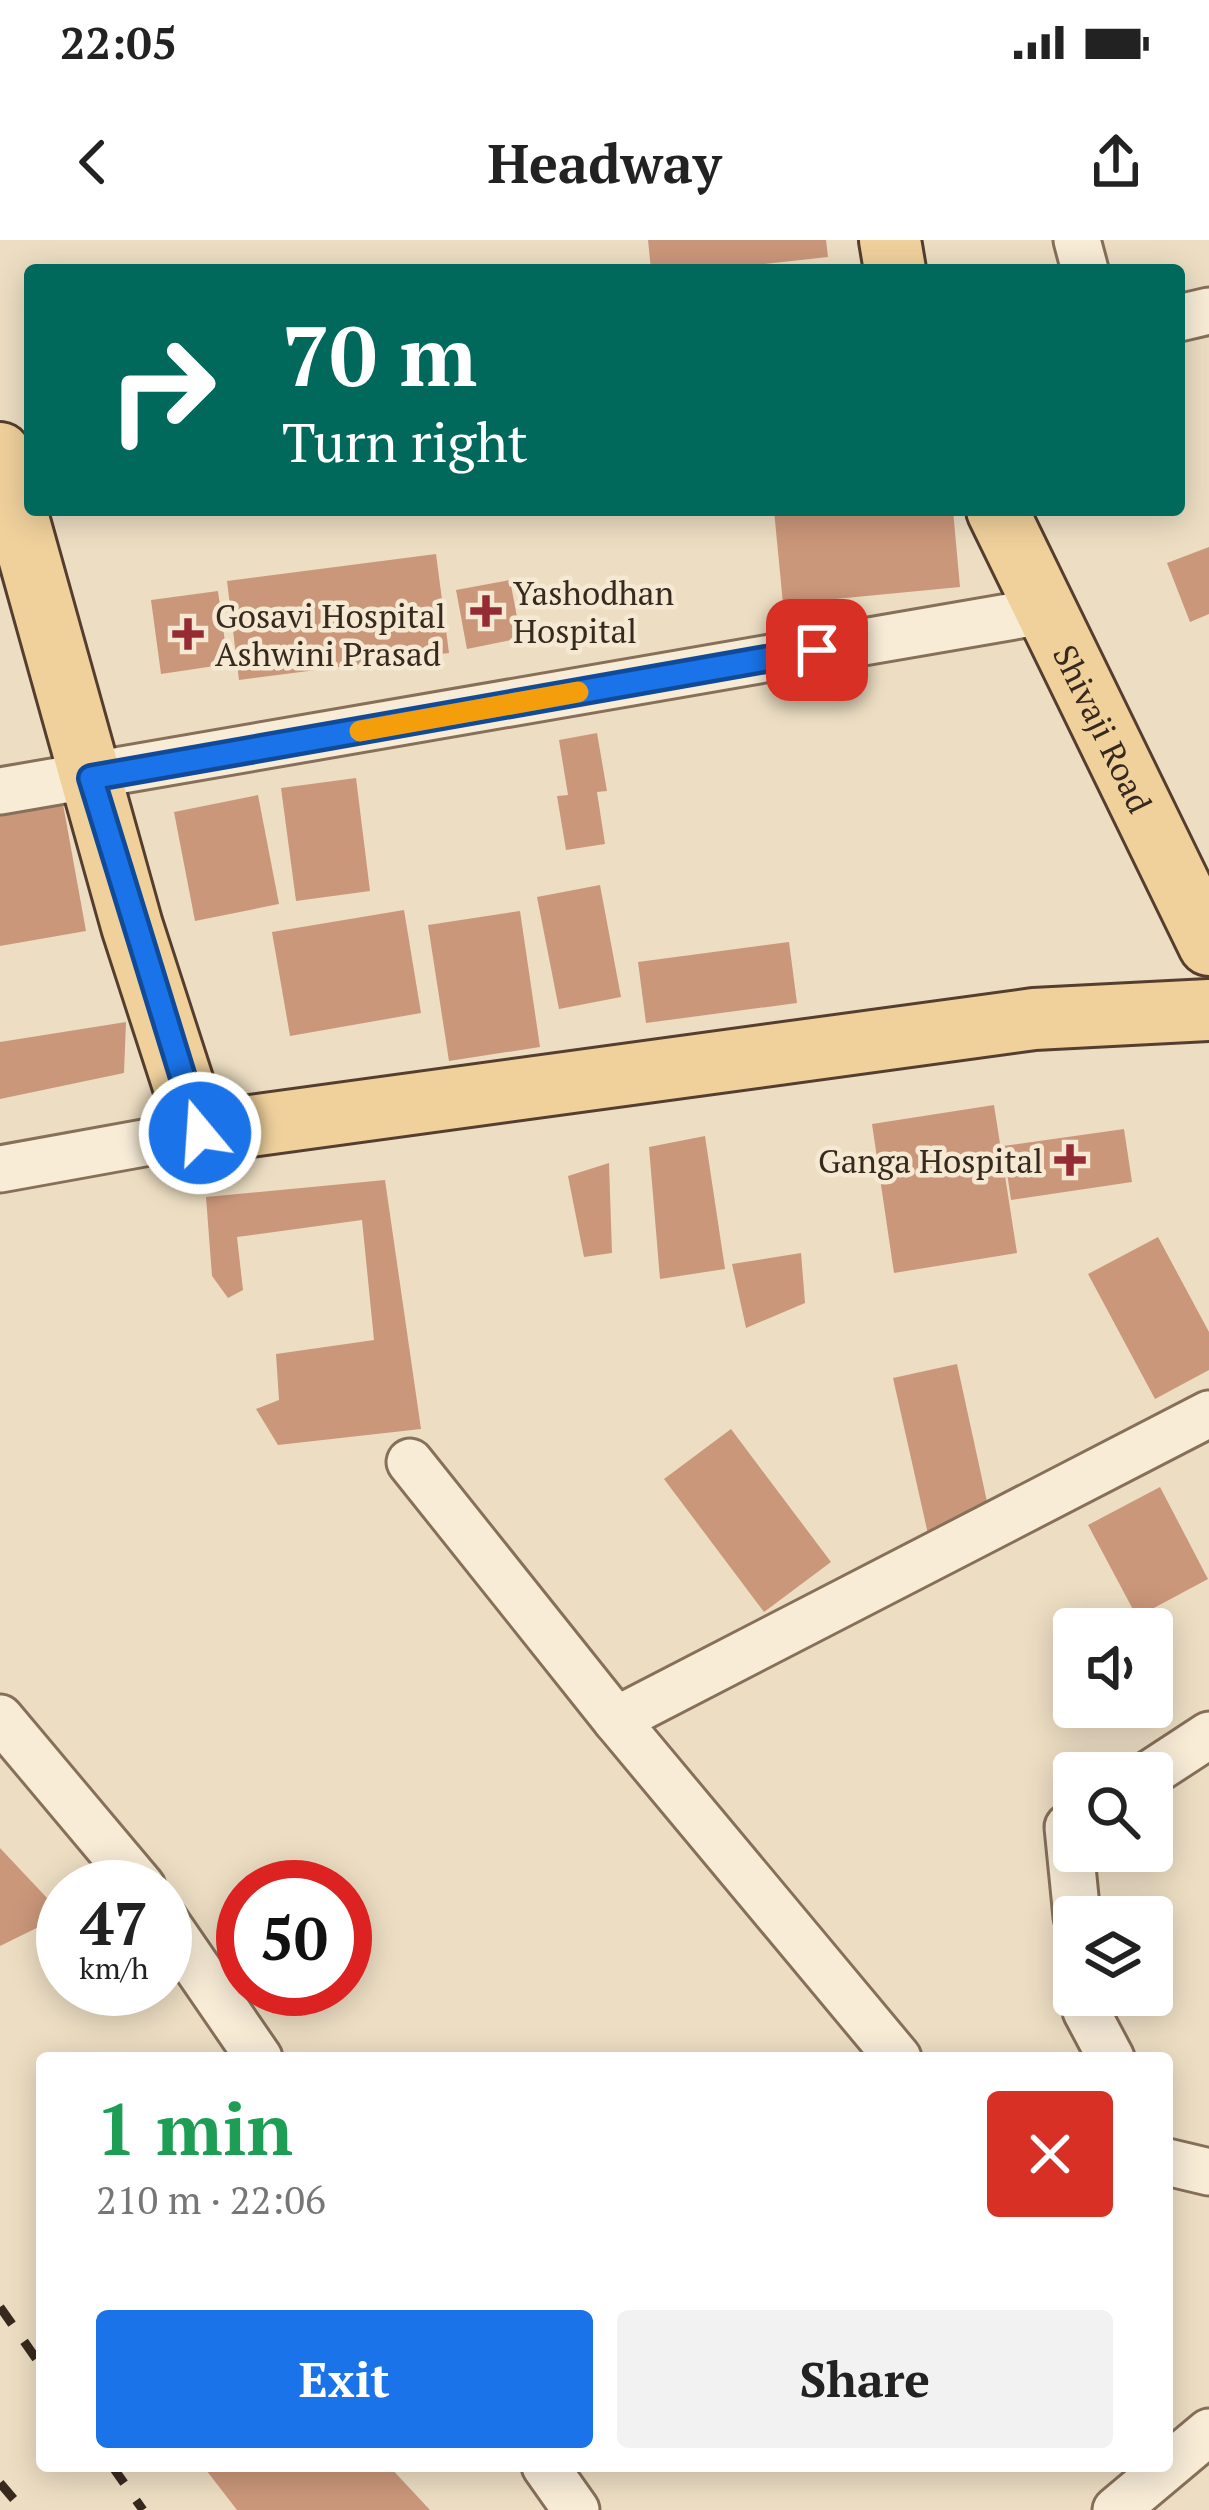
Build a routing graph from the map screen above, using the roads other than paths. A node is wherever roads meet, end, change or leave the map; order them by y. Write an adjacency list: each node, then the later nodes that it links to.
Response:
1 (0, 448): 4 (main road)
2 (1000, 516): 3 (main road, Shivaji Road)
3 (1043, 611): 4 (street); 6 (main road, Shivaji Road)
4 (91, 778): 5 (street); 8 (main road)
5 (0, 791)
6 (1209, 945)
7 (1209, 1010): 8 (main road)
8 (200, 1133): 9 (street)
9 (0, 1169)
10 (1209, 1414): 13 (street)
11 (410, 1462): 13 (street)
12 (0, 1718): 16 (street)
13 (616, 1720): 20 (street)
14 (1209, 1735): 15 (street)
15 (1173, 1759)
16 (119, 1860)
17 (192, 1960): 19 (street)
18 (1089, 2016): 21 (street)
19 (255, 2052)
20 (893, 2052)
21 (1108, 2052)
22 (1173, 2163): 23 (street)
23 (1209, 2172): 24 (street)
24 (1173, 2174)
25 (1209, 2432): 26 (street)
26 (1173, 2462)
27 (549, 2472): 29 (street)
28 (1161, 2472): 30 (street)
29 (576, 2510)
30 (1116, 2510)

